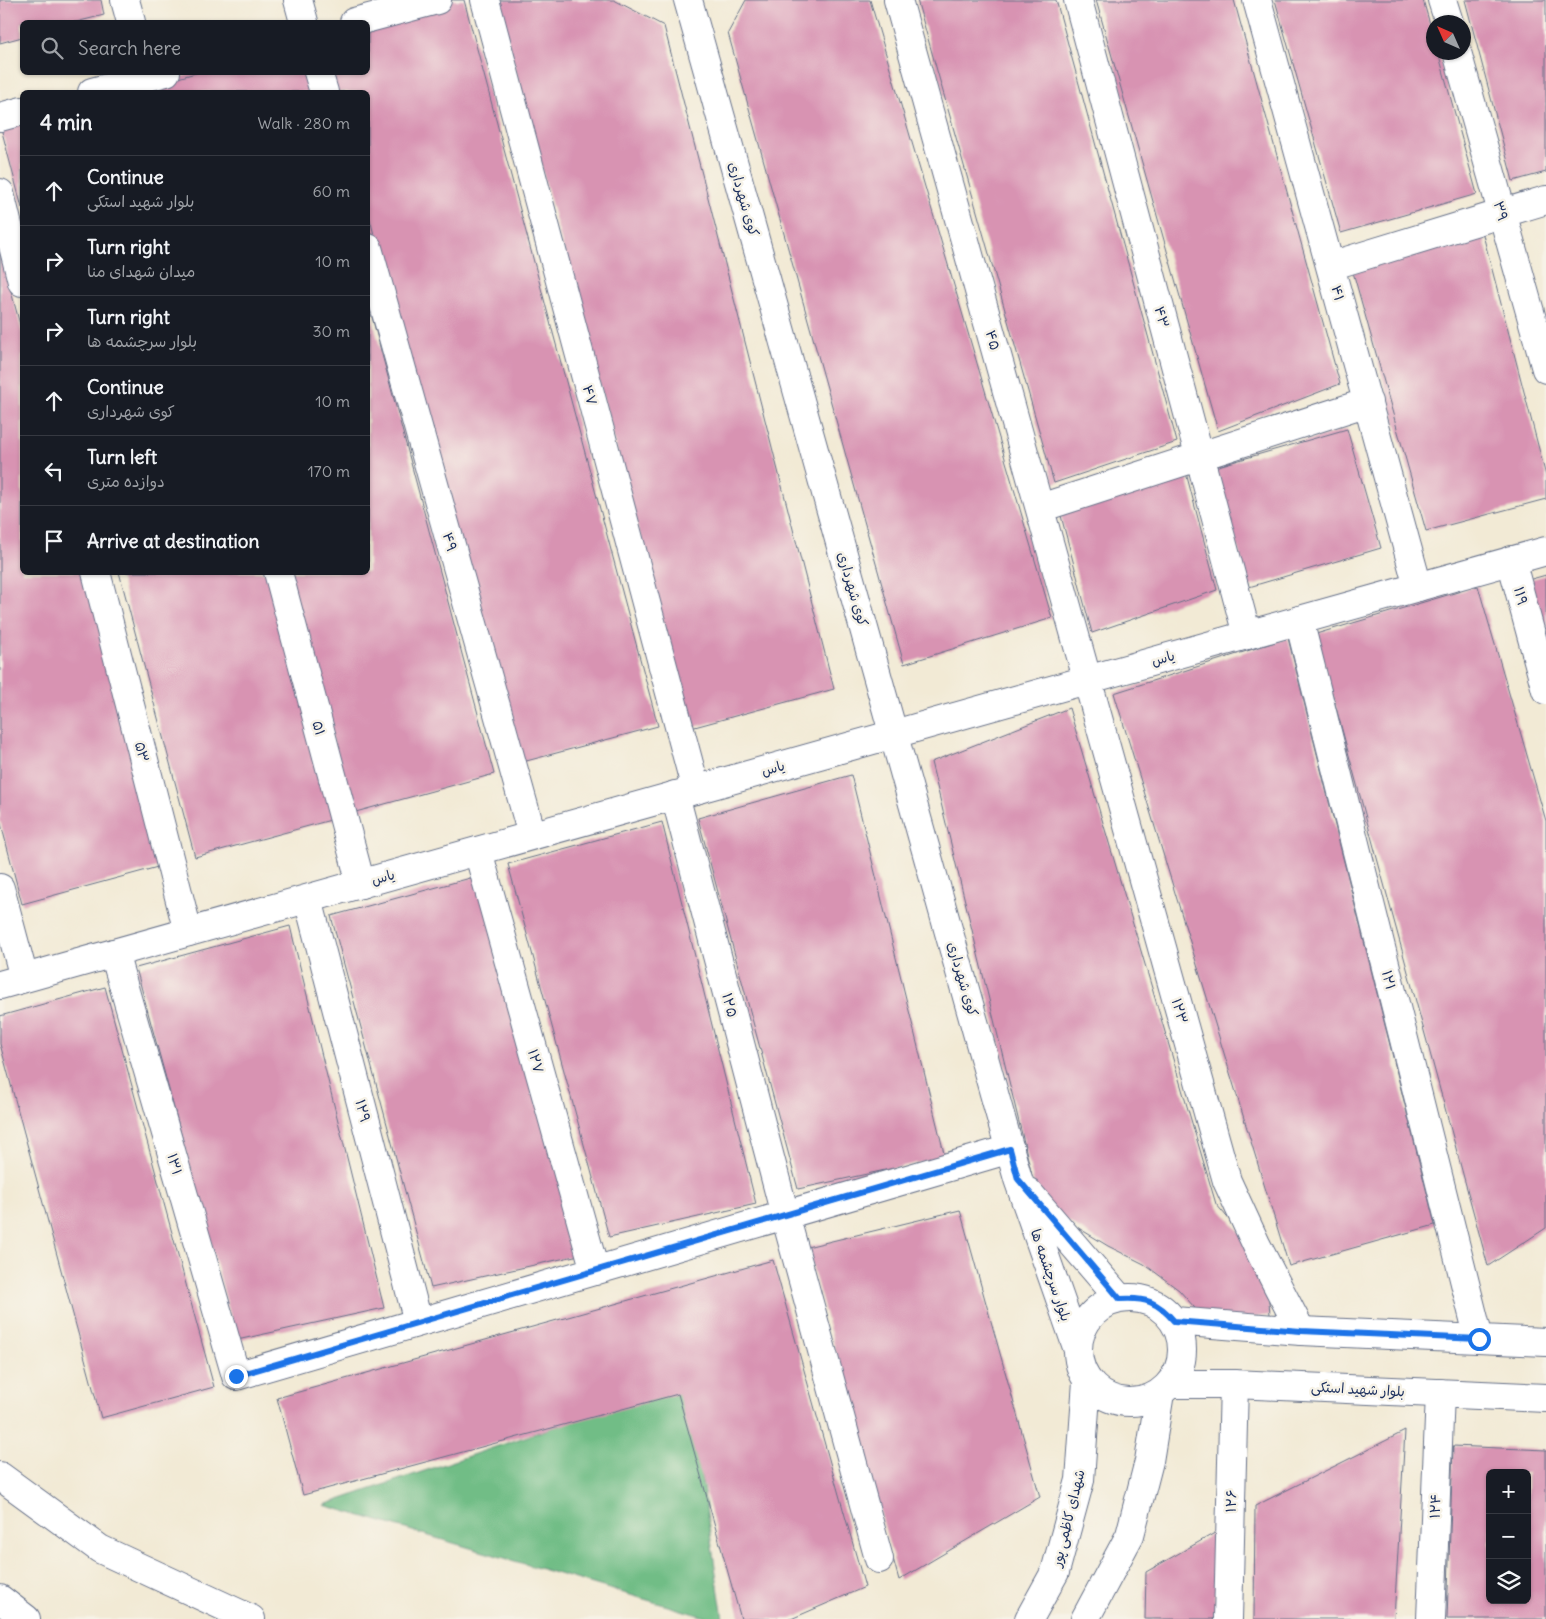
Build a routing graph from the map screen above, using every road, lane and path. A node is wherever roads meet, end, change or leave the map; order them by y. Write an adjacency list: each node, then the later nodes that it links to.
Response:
1 (125, 0): 11 (main road)
2 (298, 0): 12 (main road)
3 (437, 0): 13 (main road)
4 (485, 0): 41 (main road, ۴۷)
5 (688, 0): 40 (main road, کوی شهرداری)
6 (898, 0): 30 (main road, ۴۵)
7 (1078, 0): 29 (main road, ۴۳)
8 (1257, 0): 25 (main road, ۴۱)
9 (1442, 0): 10 (main road)
10 (1446, 15)
11 (130, 20)
12 (303, 20)
13 (362, 20)
14 (1459, 60): 23 (main road, ۳۹)
15 (319, 75): 18 (main road)
16 (152, 79): 17 (main road)
17 (101, 90)
18 (323, 90)
19 (20, 112): 20 (main road)
20 (0, 117)
21 (0, 193): 26 (main road)
22 (1546, 200): 23 (main road)
23 (1502, 214): 25 (main road); 27 (main road, ۳۹)
24 (370, 255): 42 (main road, ۴۹)
25 (1330, 266): 28 (main road, ۴۱)
26 (20, 274)
27 (1546, 369)
28 (1368, 402): 29 (main road); 35 (main road, ۴۱)
29 (1200, 456): 30 (main road); 37 (main road, ۴۳)
30 (1040, 508): 38 (main road, ۴۵)
31 (1546, 551): 32 (main road, یاس)
32 (1511, 560): 35 (main road, یاس); 39 (main road, ۱۱۹)
33 (97, 575): 47 (main road, ۵۳)
34 (279, 575): 44 (main road, ۵۱)
35 (1418, 587): 36 (main road, یاس)
36 (1299, 620): 37 (main road, یاس); 58 (main road, ۱۲۱)
37 (1247, 635): 38 (main road, یاس)
38 (1088, 680): 40 (main road, یاس); 57 (main road, ۱۲۳)
39 (1546, 690)
40 (894, 734): 41 (main road, یاس); 50 (main road, کوی شهرداری)
41 (686, 793): 42 (main road, یاس); 52 (main road, ۱۲۵)
42 (532, 836): 43 (main road, یاس)
43 (478, 851): 44 (main road, یاس); 53 (main road, ۱۲۷)
44 (361, 884): 46 (main road, یاس)
45 (0, 888): 49 (main road)
46 (308, 899): 47 (main road, یاس); 56 (main road, ۱۲۹)
47 (188, 932): 48 (main road, یاس)
48 (114, 953): 49 (main road, یاس); 56 (main road, ۱۳۱)
49 (12, 981)
50 (1010, 1149): 51 (main road, کوی شهرداری); 52 (main road)
51 (1018, 1179): 54 (main road, بلوار سرچشمه ها); 60 (main road, بلوار سرچشمه ها)
52 (785, 1215): 53 (main road); 67 (main road, ۱۲۵)
53 (595, 1270): 56 (main road)
54 (1120, 1299): 55 (main road); 60 (main road)
55 (1174, 1321): 57 (main road); 63 (main road)
56 (418, 1322)
57 (1301, 1331): 58 (main road)
58 (1479, 1339): 59 (main road)
59 (1546, 1342)
60 (1078, 1350): 61 (main road)
61 (1087, 1381): 63 (main road); 71 (main road, شهدای کاظمی پور)
62 (1234, 1384): 63 (main road, بلوار شهید استکی); 64 (main road, بلوار شهید استکی); 73 (main road, ۱۲۶)
63 (1165, 1389): 72 (main road)
64 (1440, 1393): 65 (main road, بلوار شهید استکی); 74 (main road, ۱۲۴)
65 (1546, 1398)
66 (0, 1476): 70 (main road)
67 (879, 1559)
68 (0, 1600): 69 (main road)
69 (26, 1619)
70 (252, 1619)
71 (1030, 1619)
72 (1085, 1619)
73 (1228, 1619)
74 (1431, 1619)

